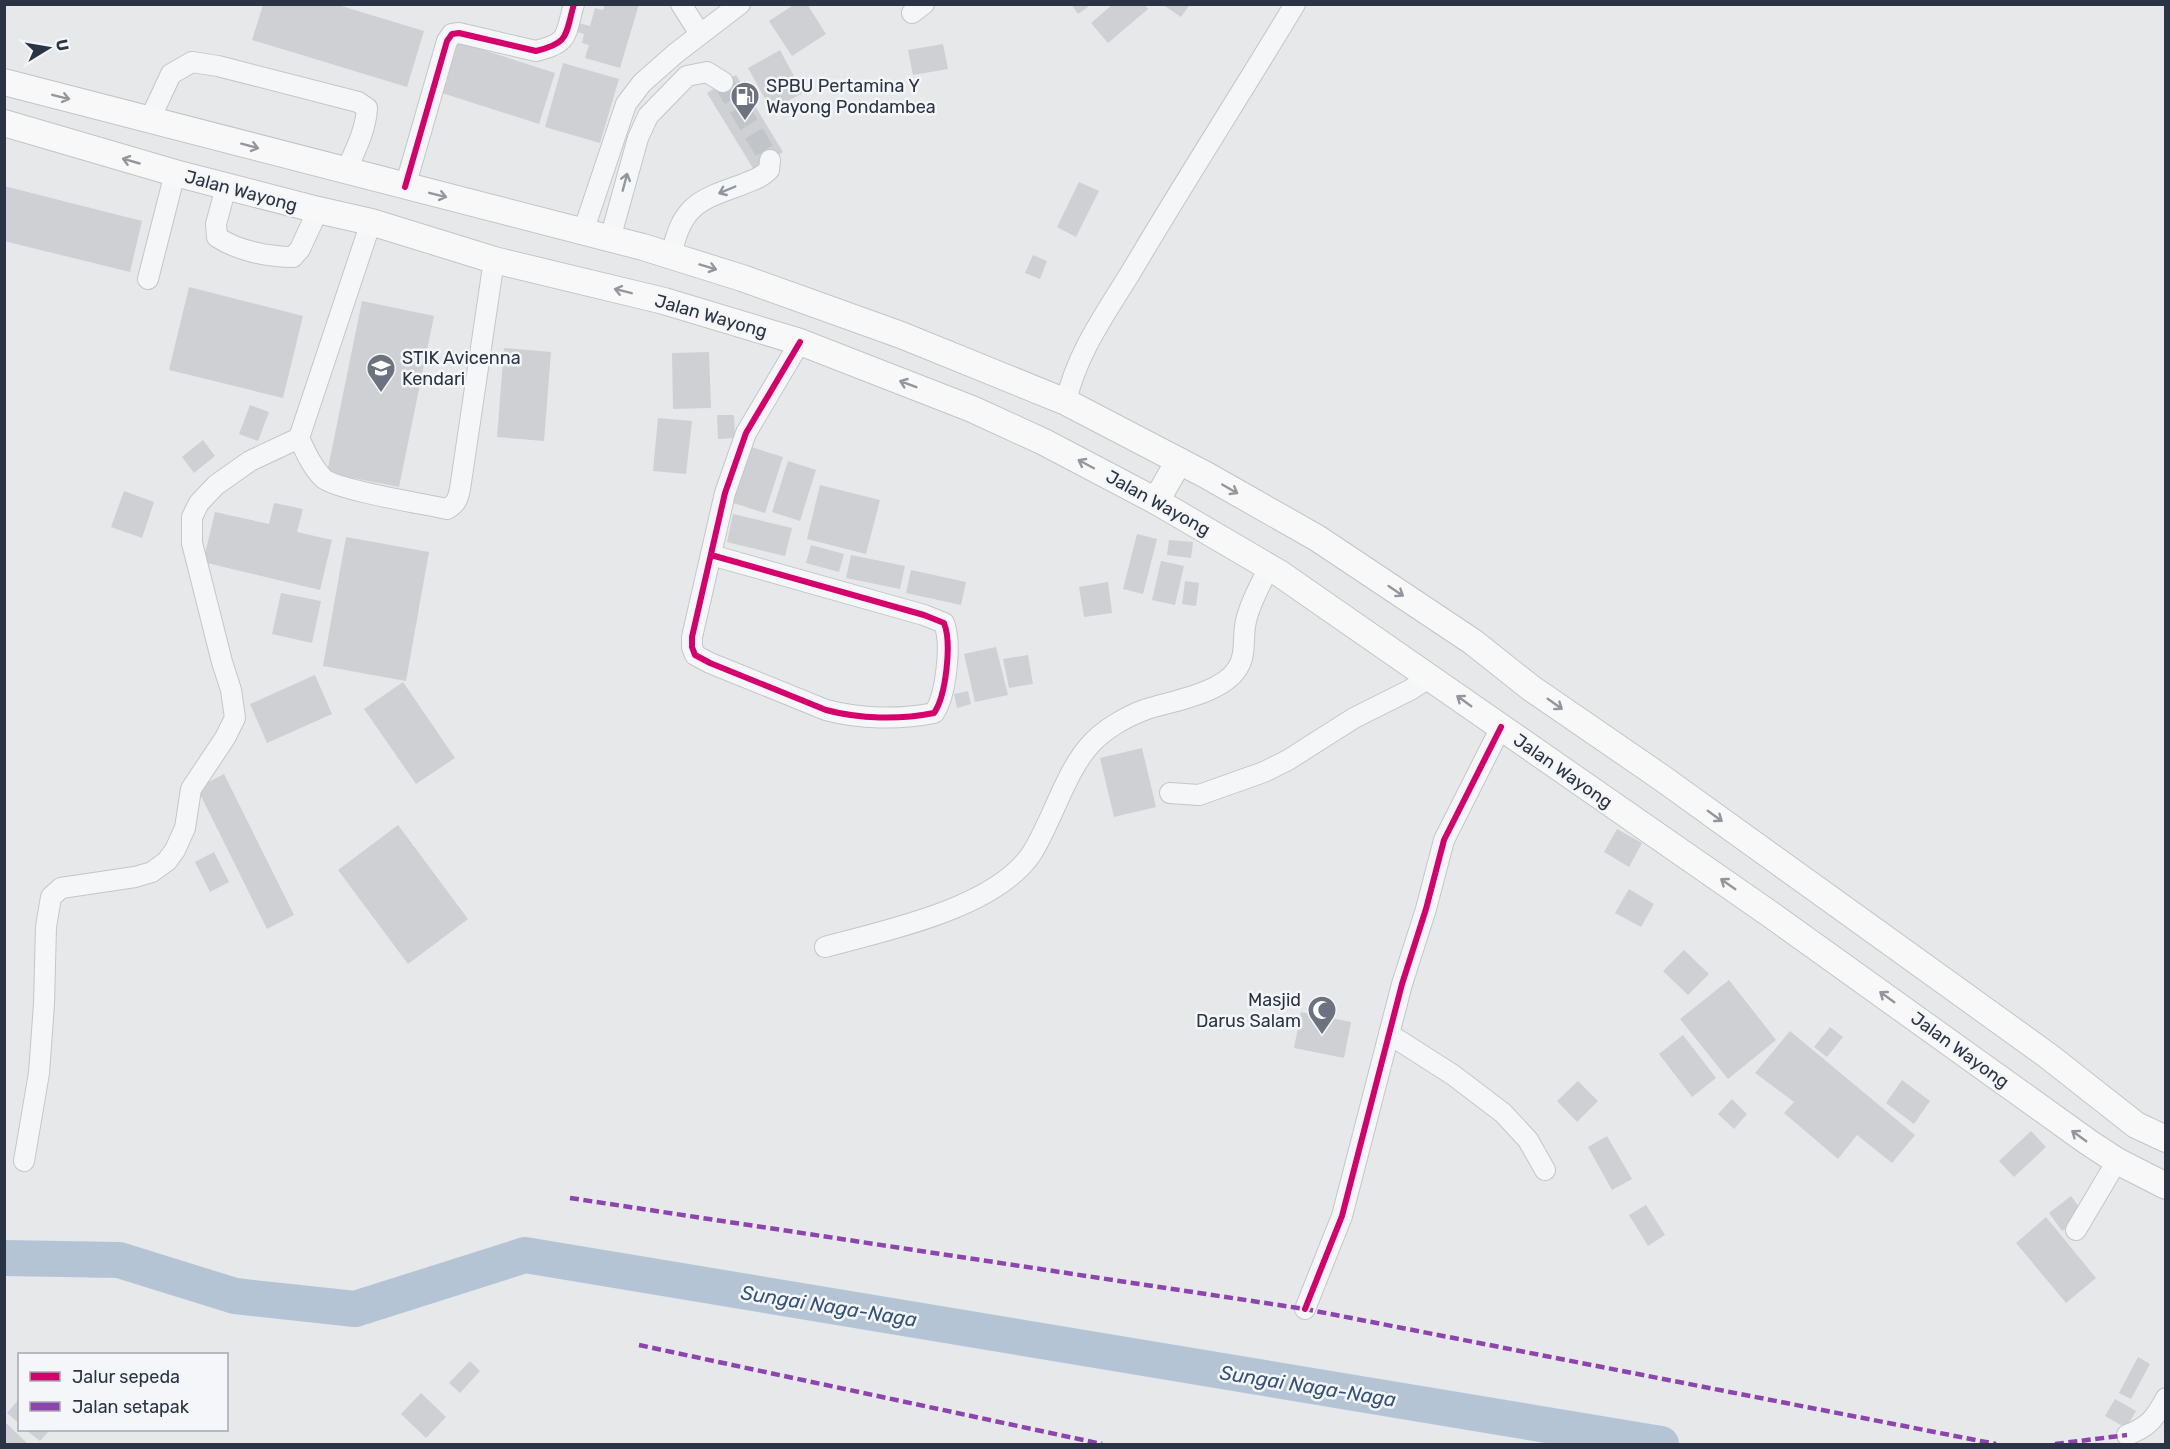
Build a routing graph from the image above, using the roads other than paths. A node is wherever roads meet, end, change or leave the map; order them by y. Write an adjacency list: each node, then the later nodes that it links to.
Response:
1 (574, 4): 14 (street)
2 (681, 4): 5 (street)
3 (740, 4): 5 (street)
4 (1295, 4): 23 (street)
5 (700, 34): 17 (street)
6 (4, 82): 8 (main road, one-way to 8)
7 (723, 82): 18 (street, one-way to 7)
8 (150, 119): 11 (main road, one-way to 11); 11 (street)
9 (4, 123): 12 (main road, Jalan Wayong, one-way to 9)
10 (770, 160): 19 (street, one-way to 19)
11 (346, 171): 14 (main road)
12 (176, 173): 13 (main road, Jalan Wayong); 21 (street)
13 (226, 187): 15 (main road, Jalan Wayong); 15 (street)
14 (405, 187): 17 (main road, one-way to 17)
15 (318, 210): 16 (main road, Jalan Wayong)
16 (371, 222): 20 (main road, Jalan Wayong); 24 (street)
17 (583, 232): 18 (main road)
18 (610, 239): 19 (main road)
19 (671, 256): 23 (main road, one-way to 23)
20 (494, 260): 22 (main road, Jalan Wayong, one-way to 20); 24 (street)
21 (148, 279)
22 (800, 342): 26 (main road, Jalan Wayong, one-way to 22); 27 (street)
23 (1066, 402): 25 (main road)
24 (299, 438): 35 (street)
25 (1179, 461): 26 (main road); 34 (main road, one-way to 34)
26 (1156, 501): 28 (main road, Jalan Wayong)
27 (711, 555): 27 (street)
28 (1269, 567): 29 (main road, Jalan Wayong); 32 (street)
29 (1430, 677): 30 (main road, Jalan Wayong, one-way to 29); 31 (street)
30 (1501, 728): 33 (street); 36 (main road, Jalan Wayong, one-way to 30)
31 (1170, 793)
32 (825, 947)
33 (1389, 1034): 37 (street); 40 (street)
34 (2166, 1138)
35 (24, 1161)
36 (2117, 1161): 38 (main road, Jalan Wayong); 39 (street)
37 (1545, 1170)
38 (2166, 1186)
39 (2076, 1230)
40 (1305, 1310)
41 (2166, 1398): 42 (street)
42 (2127, 1435)

